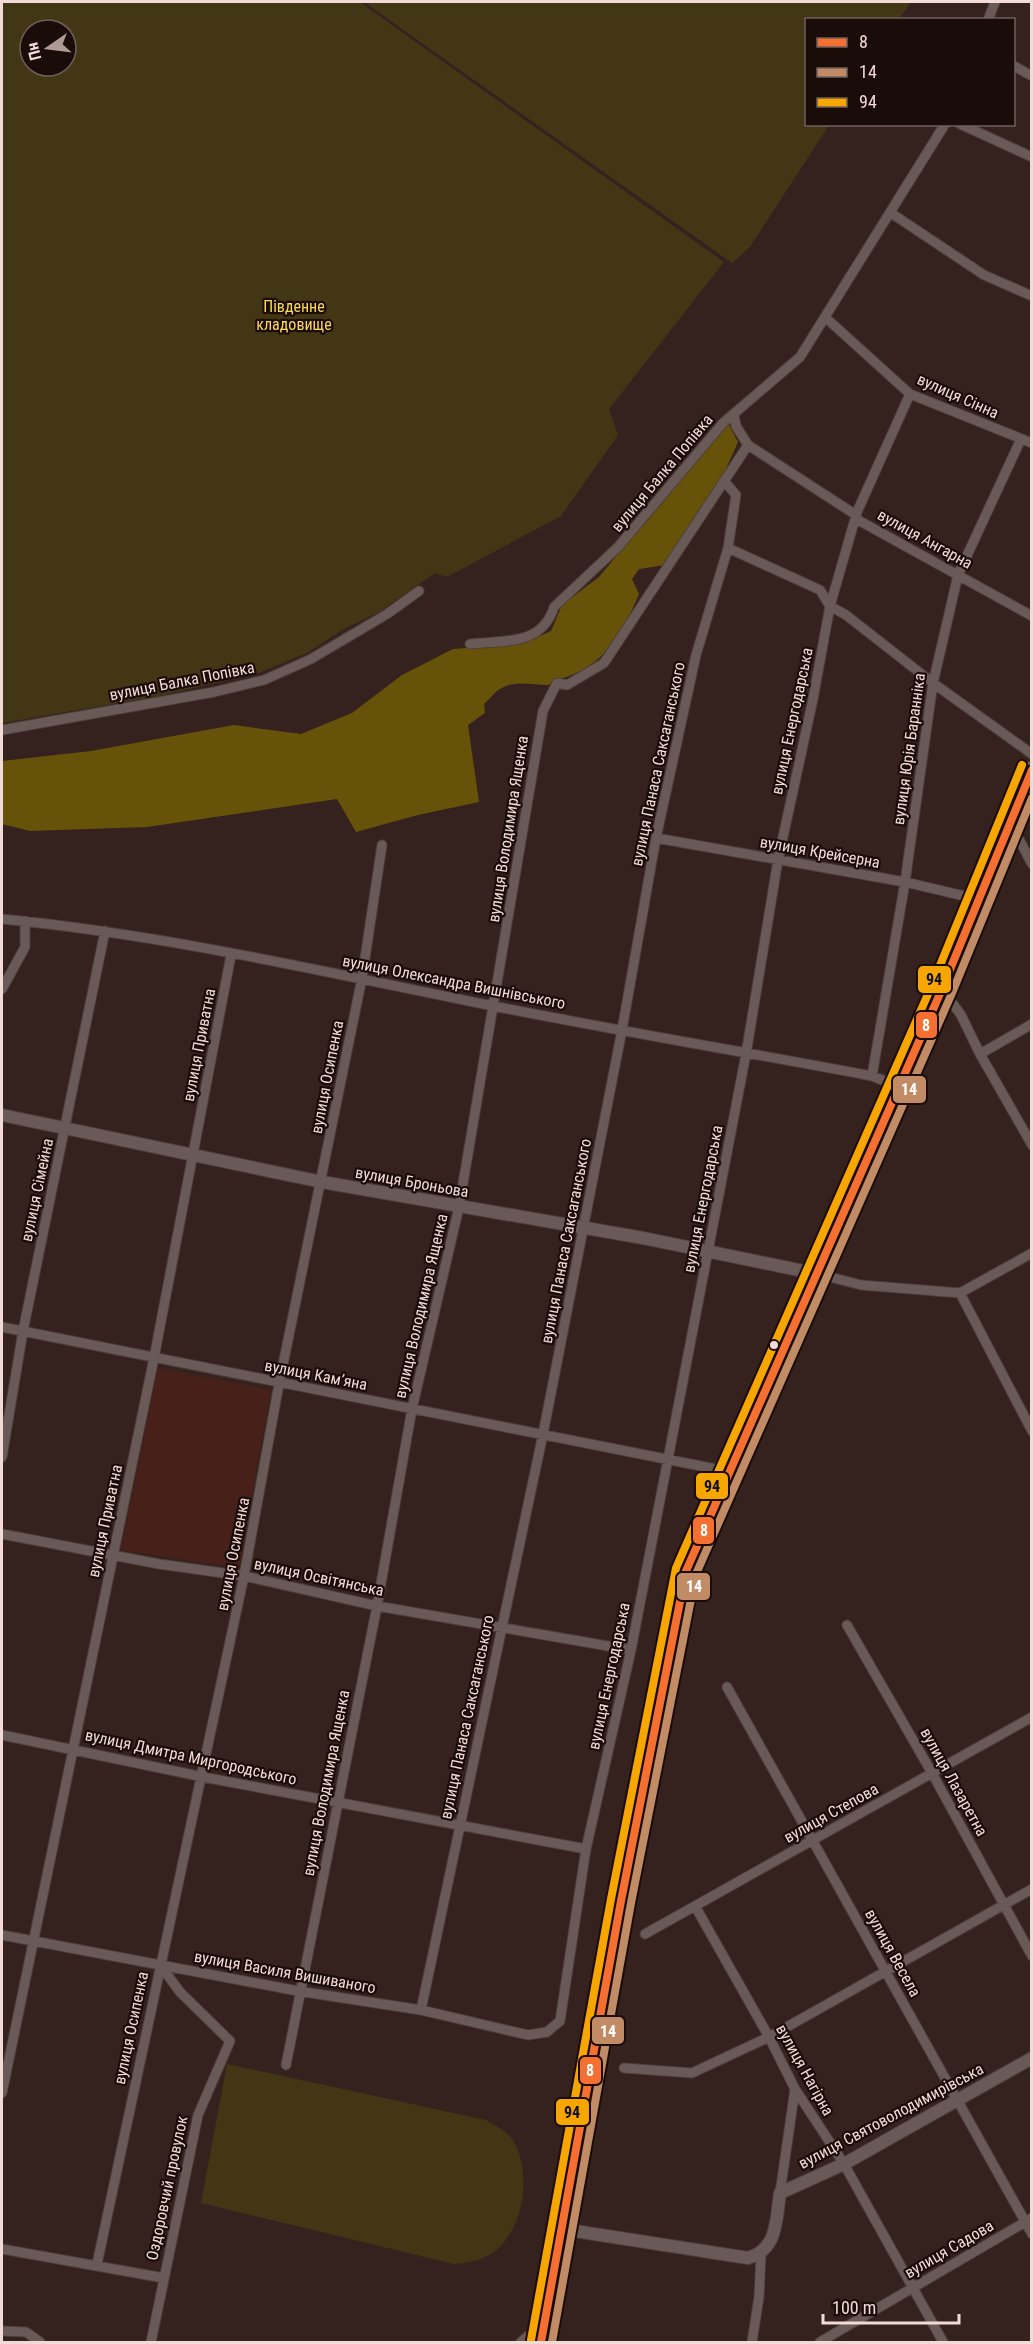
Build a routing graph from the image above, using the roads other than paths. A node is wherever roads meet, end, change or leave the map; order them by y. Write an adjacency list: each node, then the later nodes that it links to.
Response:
1 (995, 2): 2 (street)
2 (989, 18)
3 (1015, 67): 4 (street)
4 (1032, 76)
5 (944, 126): 8 (street, вулиця Балка Попівка)
6 (964, 126): 7 (street)
7 (1032, 157)
8 (891, 213): 9 (street); 10 (street, вулиця Балка Попівка)
9 (1032, 296)
10 (826, 318): 11 (street, вулиця Сінна); 12 (street, вулиця Балка Попівка)
11 (910, 394): 13 (street, вулиця Сінна); 17 (street, вулиця Енергодарська)
12 (734, 415): 15 (street); 23 (street, вулиця Балка Попівка)
13 (1021, 439): 14 (street, вулиця Сінна); 19 (street, вулиця Юрія Баранніка)
14 (1032, 443)
15 (747, 446): 16 (street, вулиця Володимира Ященка); 17 (street, вулиця Ангарна)
16 (725, 482): 18 (street, вулиця Панаса Саксаганського); 42 (street, вулиця Володимира Ященка)
17 (856, 515): 19 (street, вулиця Ангарна); 21 (street, вулиця Енергодарська)
18 (728, 548): 21 (street); 29 (street, вулиця Панаса Саксаганського)
19 (958, 575): 22 (street, вулиця Ангарна); 24 (street, вулиця Юрія Баранніка)
20 (419, 591): 25 (street, вулиця Балка Попівка)
21 (830, 606): 24 (street); 31 (street, вулиця Енергодарська)
22 (1032, 616)
23 (470, 644)
24 (933, 683): 26 (street); 33 (street, вулиця Юрія Баранніка)
25 (2, 730)
26 (1032, 754)
27 (1032, 769): 28 (main road)
28 (1010, 822): 32 (street); 34 (main road)
29 (656, 838): 31 (street, вулиця Крейсерна); 44 (street, вулиця Панаса Саксаганського)
30 (382, 845): 39 (street, вулиця Осипенка)
31 (778, 860): 33 (street, вулиця Крейсерна); 45 (street, вулиця Енергодарська)
32 (1032, 864)
33 (905, 882): 34 (street, вулиця Крейсерна); 47 (street, вулиця Юрія Баранніка)
34 (977, 899): 41 (main road)
35 (2, 919): 36 (street, вулиця Олександра Вишнівського)
36 (25, 921): 37 (street, вулиця Олександра Вишнівського); 40 (street)
37 (105, 931): 38 (street, вулиця Олександра Вишнівського); 50 (street, вулиця Сімейна)
38 (231, 955): 39 (street, вулиця Олександра Вишнівського); 52 (street, вулиця Приватна)
39 (362, 978): 42 (street, вулиця Олександра Вишнівського); 53 (street, вулиця Осипенка)
40 (2, 989)
41 (942, 989): 46 (street); 48 (main road)
42 (494, 1006): 44 (street, вулиця Олександра Вишнівського); 54 (street, вулиця Володимира Ященка)
43 (1032, 1024): 46 (street)
44 (622, 1030): 45 (street, вулиця Олександра Вишнівського); 55 (street, вулиця Панаса Саксаганського)
45 (746, 1054): 47 (street, вулиця Олександра Вишнівського); 56 (street, вулиця Енергодарська)
46 (980, 1054): 51 (street)
47 (872, 1076): 48 (street, вулиця Олександра Вишнівського)
48 (898, 1086): 58 (main road)
49 (2, 1115): 50 (street, вулиця Броньова)
50 (65, 1129): 52 (street, вулиця Броньова); 61 (street, вулиця Сімейна)
51 (1032, 1145)
52 (193, 1156): 53 (street, вулиця Броньова); 62 (street, вулиця Приватна)
53 (322, 1182): 54 (street, вулиця Броньова); 63 (street, вулиця Осипенка)
54 (459, 1207): 55 (street, вулиця Броньова); 64 (street, вулиця Володимира Ященка)
55 (584, 1228): 56 (street, вулиця Броньова); 66 (street, вулиця Панаса Саксаганського)
56 (708, 1250): 58 (street, вулиця Броньова); 68 (street, вулиця Енергодарська)
57 (1032, 1253): 59 (street)
58 (818, 1274): 59 (street); 69 (main road)
59 (960, 1293): 65 (street)
60 (2, 1327): 61 (street, вулиця Кам’яна)
61 (24, 1331): 62 (street, вулиця Кам’яна); 67 (street, вулиця Сімейна)
62 (154, 1358): 63 (street, вулиця Кам’яна); 71 (street, вулиця Приватна)
63 (279, 1383): 64 (street, вулиця Кам’яна); 72 (street, вулиця Осипенка)
64 (412, 1409): 66 (street, вулиця Кам’яна); 73 (street, вулиця Володимира Ященка)
65 (1032, 1431)
66 (543, 1434): 68 (street, вулиця Кам’яна); 75 (street, вулиця Панаса Саксаганського)
67 (2, 1457)
68 (668, 1459): 69 (street, вулиця Кам’яна); 76 (street, вулиця Енергодарська)
69 (731, 1472): 109 (main road)
70 (2, 1534): 71 (street, вулиця Освітянська)
71 (113, 1554): 72 (street, вулиця Освітянська); 80 (street, вулиця Приватна)
72 (244, 1576): 73 (street, вулиця Освітянська); 82 (street, вулиця Осипенка)
73 (377, 1606): 75 (street, вулиця Освітянська); 83 (street, вулиця Володимира Ященка)
74 (847, 1625): 81 (street, вулиця Лазаретна)
75 (501, 1628): 76 (street, вулиця Освітянська); 84 (street, вулиця Панаса Саксаганського)
76 (631, 1650): 86 (street, вулиця Енергодарська)
77 (727, 1687): 85 (street, вулиця Весела)
78 (1032, 1717): 81 (street, вулиця Степова)
79 (2, 1735): 80 (street, вулиця Дмитра Миргородського)
80 (73, 1748): 82 (street, вулиця Дмитра Миргородського); 92 (street, вулиця Приватна)
81 (932, 1773): 85 (street, вулиця Степова); 88 (street, вулиця Лазаретна)
82 (203, 1777): 83 (street, вулиця Дмитра Миргородського); 94 (street, вулиця Осипенка)
83 (338, 1802): 84 (street, вулиця Дмитра Миргородського); 96 (street, вулиця Володимира Ященка)
84 (459, 1824): 86 (street, вулиця Дмитра Миргородського); 97 (street, вулиця Панаса Саксаганського)
85 (813, 1840): 89 (street, вулиця Степова); 95 (street, вулиця Весела)
86 (586, 1849): 98 (street, вулиця Енергодарська)
87 (1032, 1888): 88 (street)
88 (1003, 1904): 93 (street, вулиця Лазаретна); 95 (street)
89 (695, 1906): 90 (street, вулиця Степова); 99 (street, вулиця Нагірна)
90 (645, 1934)
91 (2, 1935): 92 (street, вулиця Василя Вишиваного)
92 (33, 1942): 94 (street, вулиця Василя Вишиваного); 104 (street, вулиця Приватна)
93 (1032, 1956)
94 (160, 1965): 96 (street, вулиця Василя Вишиваного); 113 (street, вулиця Осипенка); 114 (street, Оздоровчий провулок)
95 (886, 1971): 99 (street); 105 (street, вулиця Весела)
96 (298, 1991): 97 (street, вулиця Василя Вишиваного); 101 (street, вулиця Володимира Ященка)
97 (421, 2010): 98 (street, вулиця Василя Вишиваного)
98 (560, 2021)
99 (769, 2037): 102 (street); 103 (street, вулиця Нагірна)
100 (1032, 2058): 105 (street, вулиця Святоволодимирівська)
101 (286, 2065)
102 (624, 2067)
103 (795, 2089): 106 (street, вулиця Нагірна); 107 (street)
104 (2, 2093)
105 (957, 2100): 106 (street, вулиця Святоволодимирівська); 108 (street, вулиця Весела)
106 (844, 2164): 107 (street, вулиця Святоволодимирівська); 115 (street, вулиця Нагірна)
107 (780, 2193): 112 (street)
108 (1028, 2220): 110 (street, вулиця Весела); 115 (street, вулиця Садова)
109 (562, 2229): 112 (street); 117 (main road)
110 (1032, 2234)
111 (2, 2249): 113 (street)
112 (761, 2255): 121 (street)
113 (97, 2264): 114 (street)
114 (164, 2278): 119 (street, Оздоровчий провулок)
115 (912, 2288): 122 (street, вулиця Садова); 123 (street, вулиця Нагірна)
116 (2, 2331): 118 (street)
117 (542, 2338): 120 (street)
118 (39, 2343)
119 (151, 2343)
120 (521, 2343)
121 (752, 2343)
122 (820, 2343)
123 (943, 2343)

